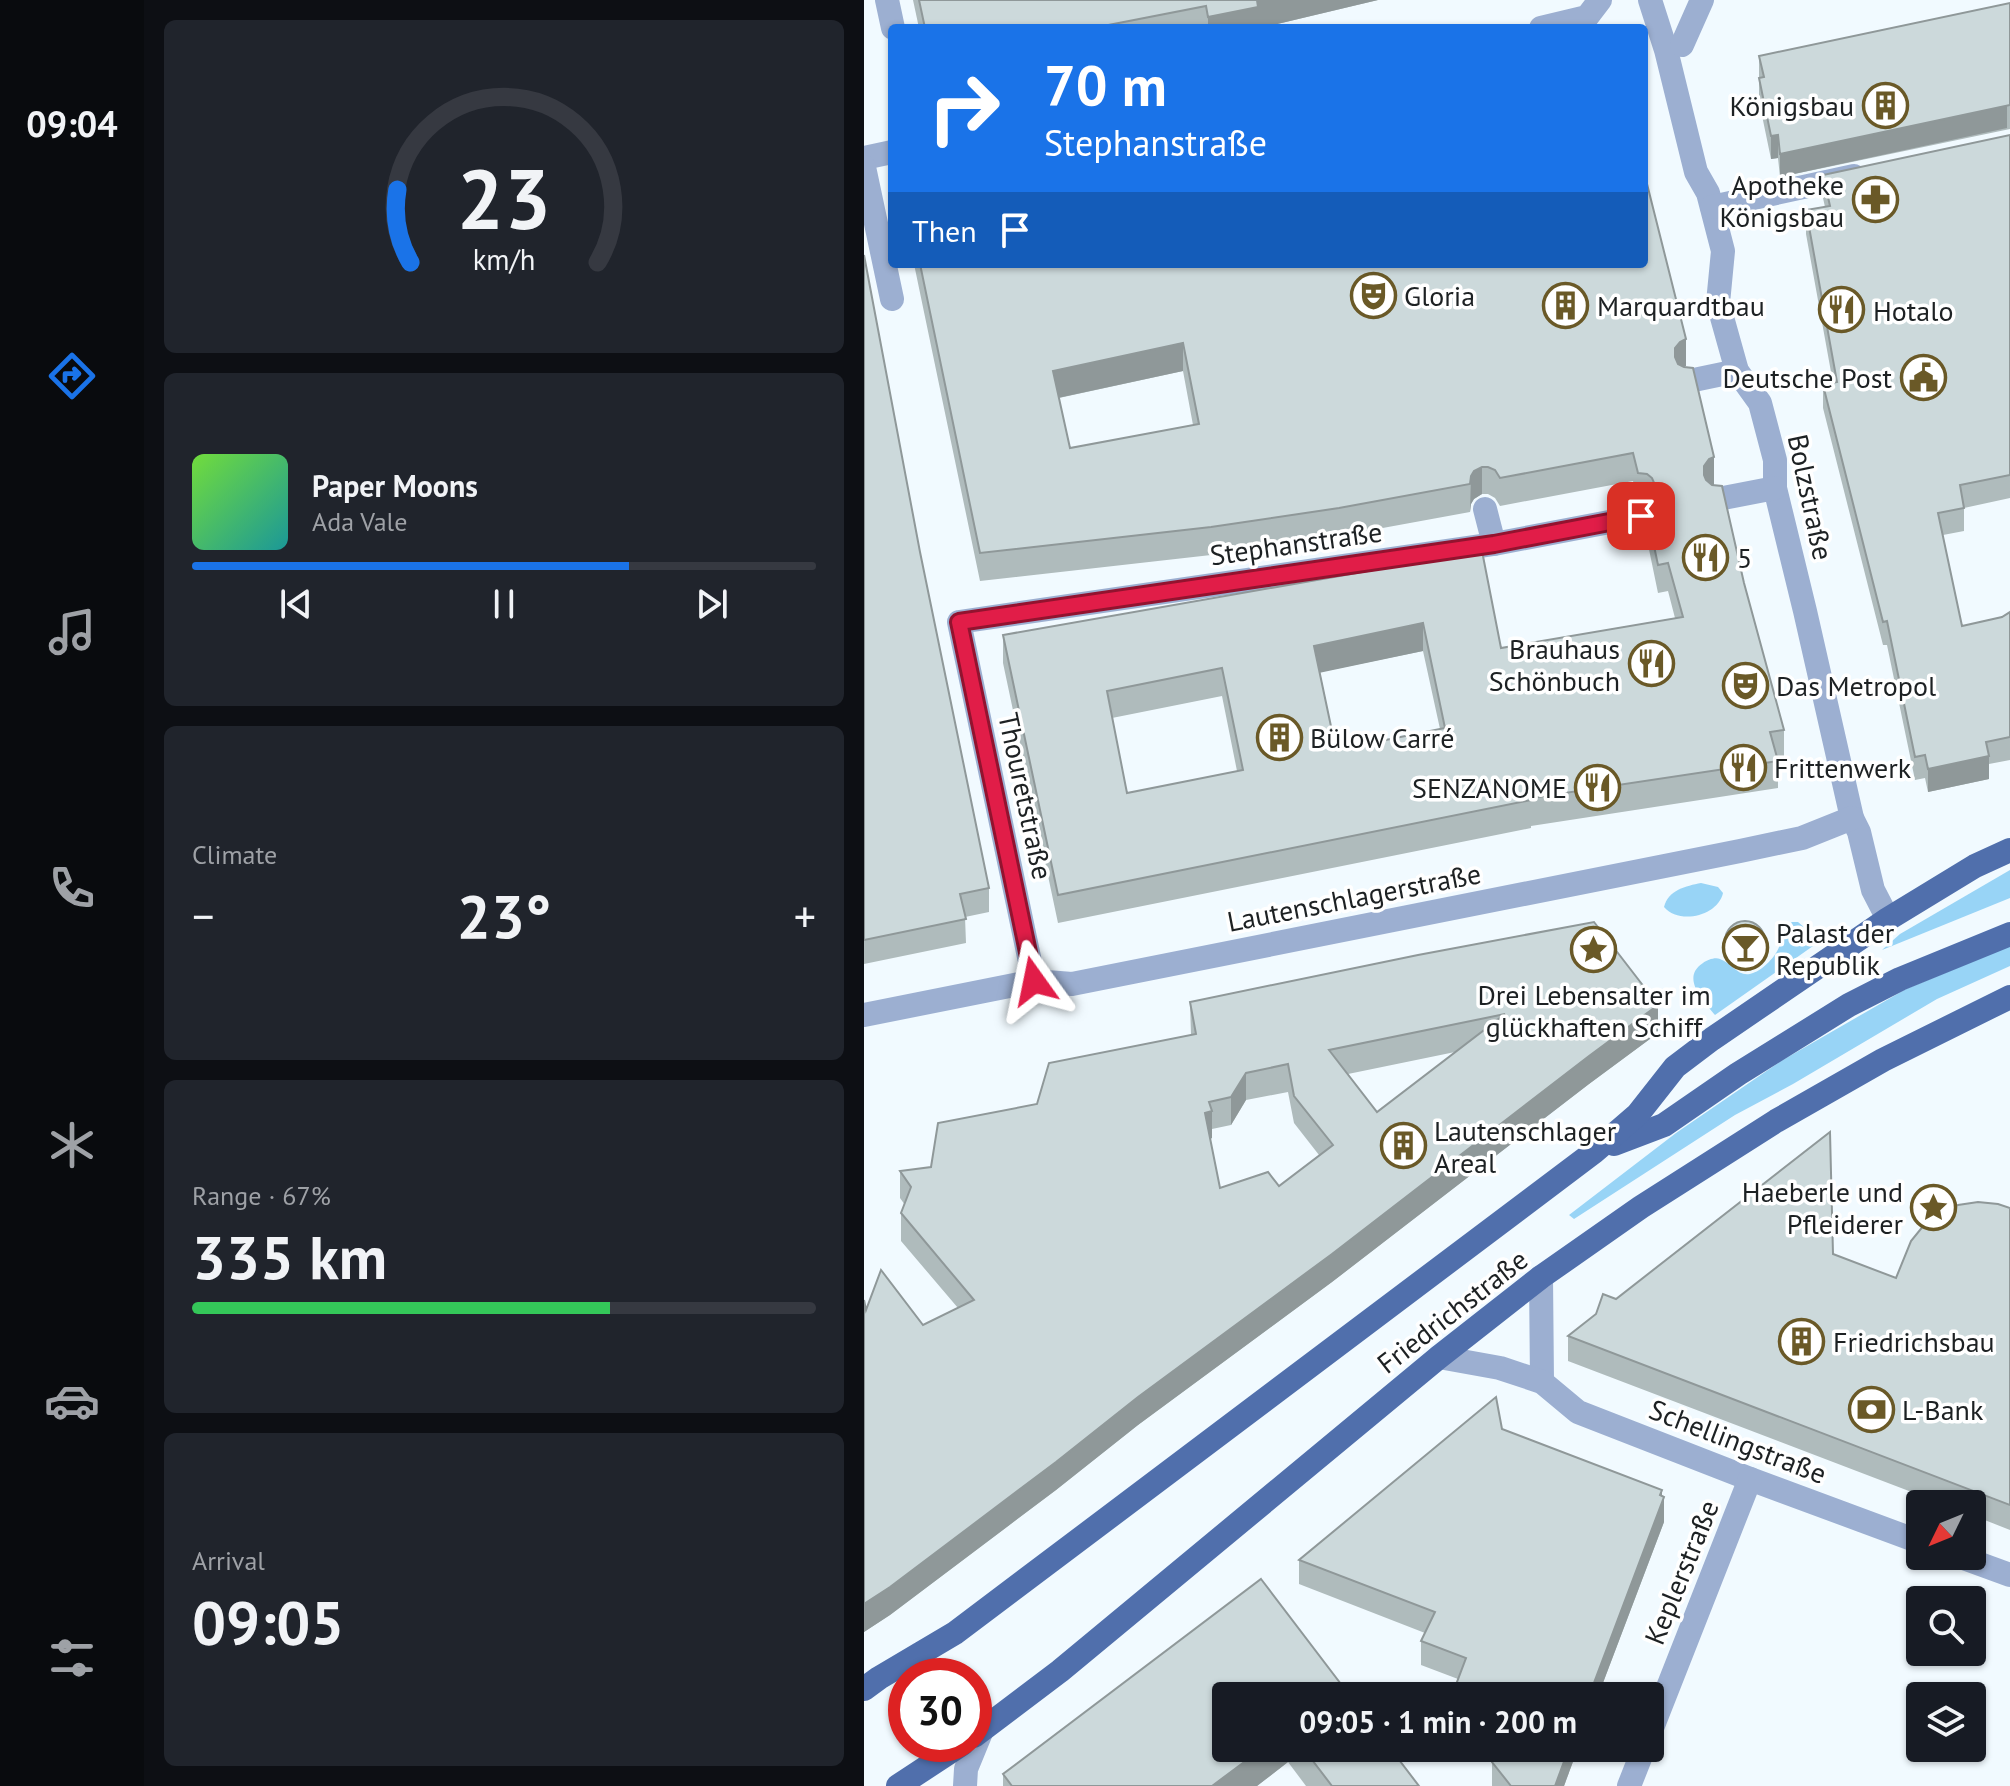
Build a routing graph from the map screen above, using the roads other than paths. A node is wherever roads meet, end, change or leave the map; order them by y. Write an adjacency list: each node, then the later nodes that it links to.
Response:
1 (887, 0): 5 (street)
2 (1650, 0): 12 (street, Bolzstraße)
3 (1702, 0): 7 (street)
4 (1598, 15): 6 (street)
5 (892, 24)
6 (1559, 24)
7 (1682, 45)
8 (888, 153): 9 (street)
9 (864, 158)
10 (864, 167): 13 (street)
11 (1874, 172): 12 (street)
12 (1712, 207): 14 (street, Bolzstraße)
13 (892, 299)
14 (1737, 371): 15 (street); 16 (street, Bolzstraße)
15 (1689, 381)
16 (1775, 488): 17 (street); 22 (street, Bolzstraße)
17 (1718, 499)
18 (1485, 509): 20 (street)
19 (1641, 516): 20 (street, Stephanstraße)
20 (1494, 544): 21 (street, Stephanstraße)
21 (959, 622): 26 (street, Thouretstraße)
22 (1852, 818): 24 (street, Bolzstraße); 26 (street, Lautenschlagerstraße)
23 (2010, 850): 24 (main road, Friedrichstraße)
24 (1888, 919): 29 (main road, Friedrichstraße)
25 (2010, 934): 29 (main road, Friedrichstraße)
26 (1034, 981): 28 (street, Lautenschlagerstraße)
27 (2010, 997): 30 (main road, Friedrichstraße)
28 (864, 1015)
29 (1594, 1152): 37 (main road, Friedrichstraße)
30 (1541, 1277): 31 (main road, Friedrichstraße); 32 (street)
31 (1439, 1357): 32 (street, Schellingstraße); 39 (main road, Friedrichstraße)
32 (1542, 1382): 33 (street, Schellingstraße)
33 (1750, 1479): 34 (street, Schellingstraße); 38 (street, Keplerstraße)
34 (1906, 1537)
35 (1986, 1566): 36 (street)
36 (2010, 1575)
37 (869, 1681)
38 (1664, 1697)
39 (992, 1723)
40 (935, 1762): 43 (main road, Friedrichstraße)
41 (968, 1762): 44 (street)
42 (1638, 1762): 45 (street)
43 (898, 1786)
44 (965, 1786)
45 (1629, 1786)

